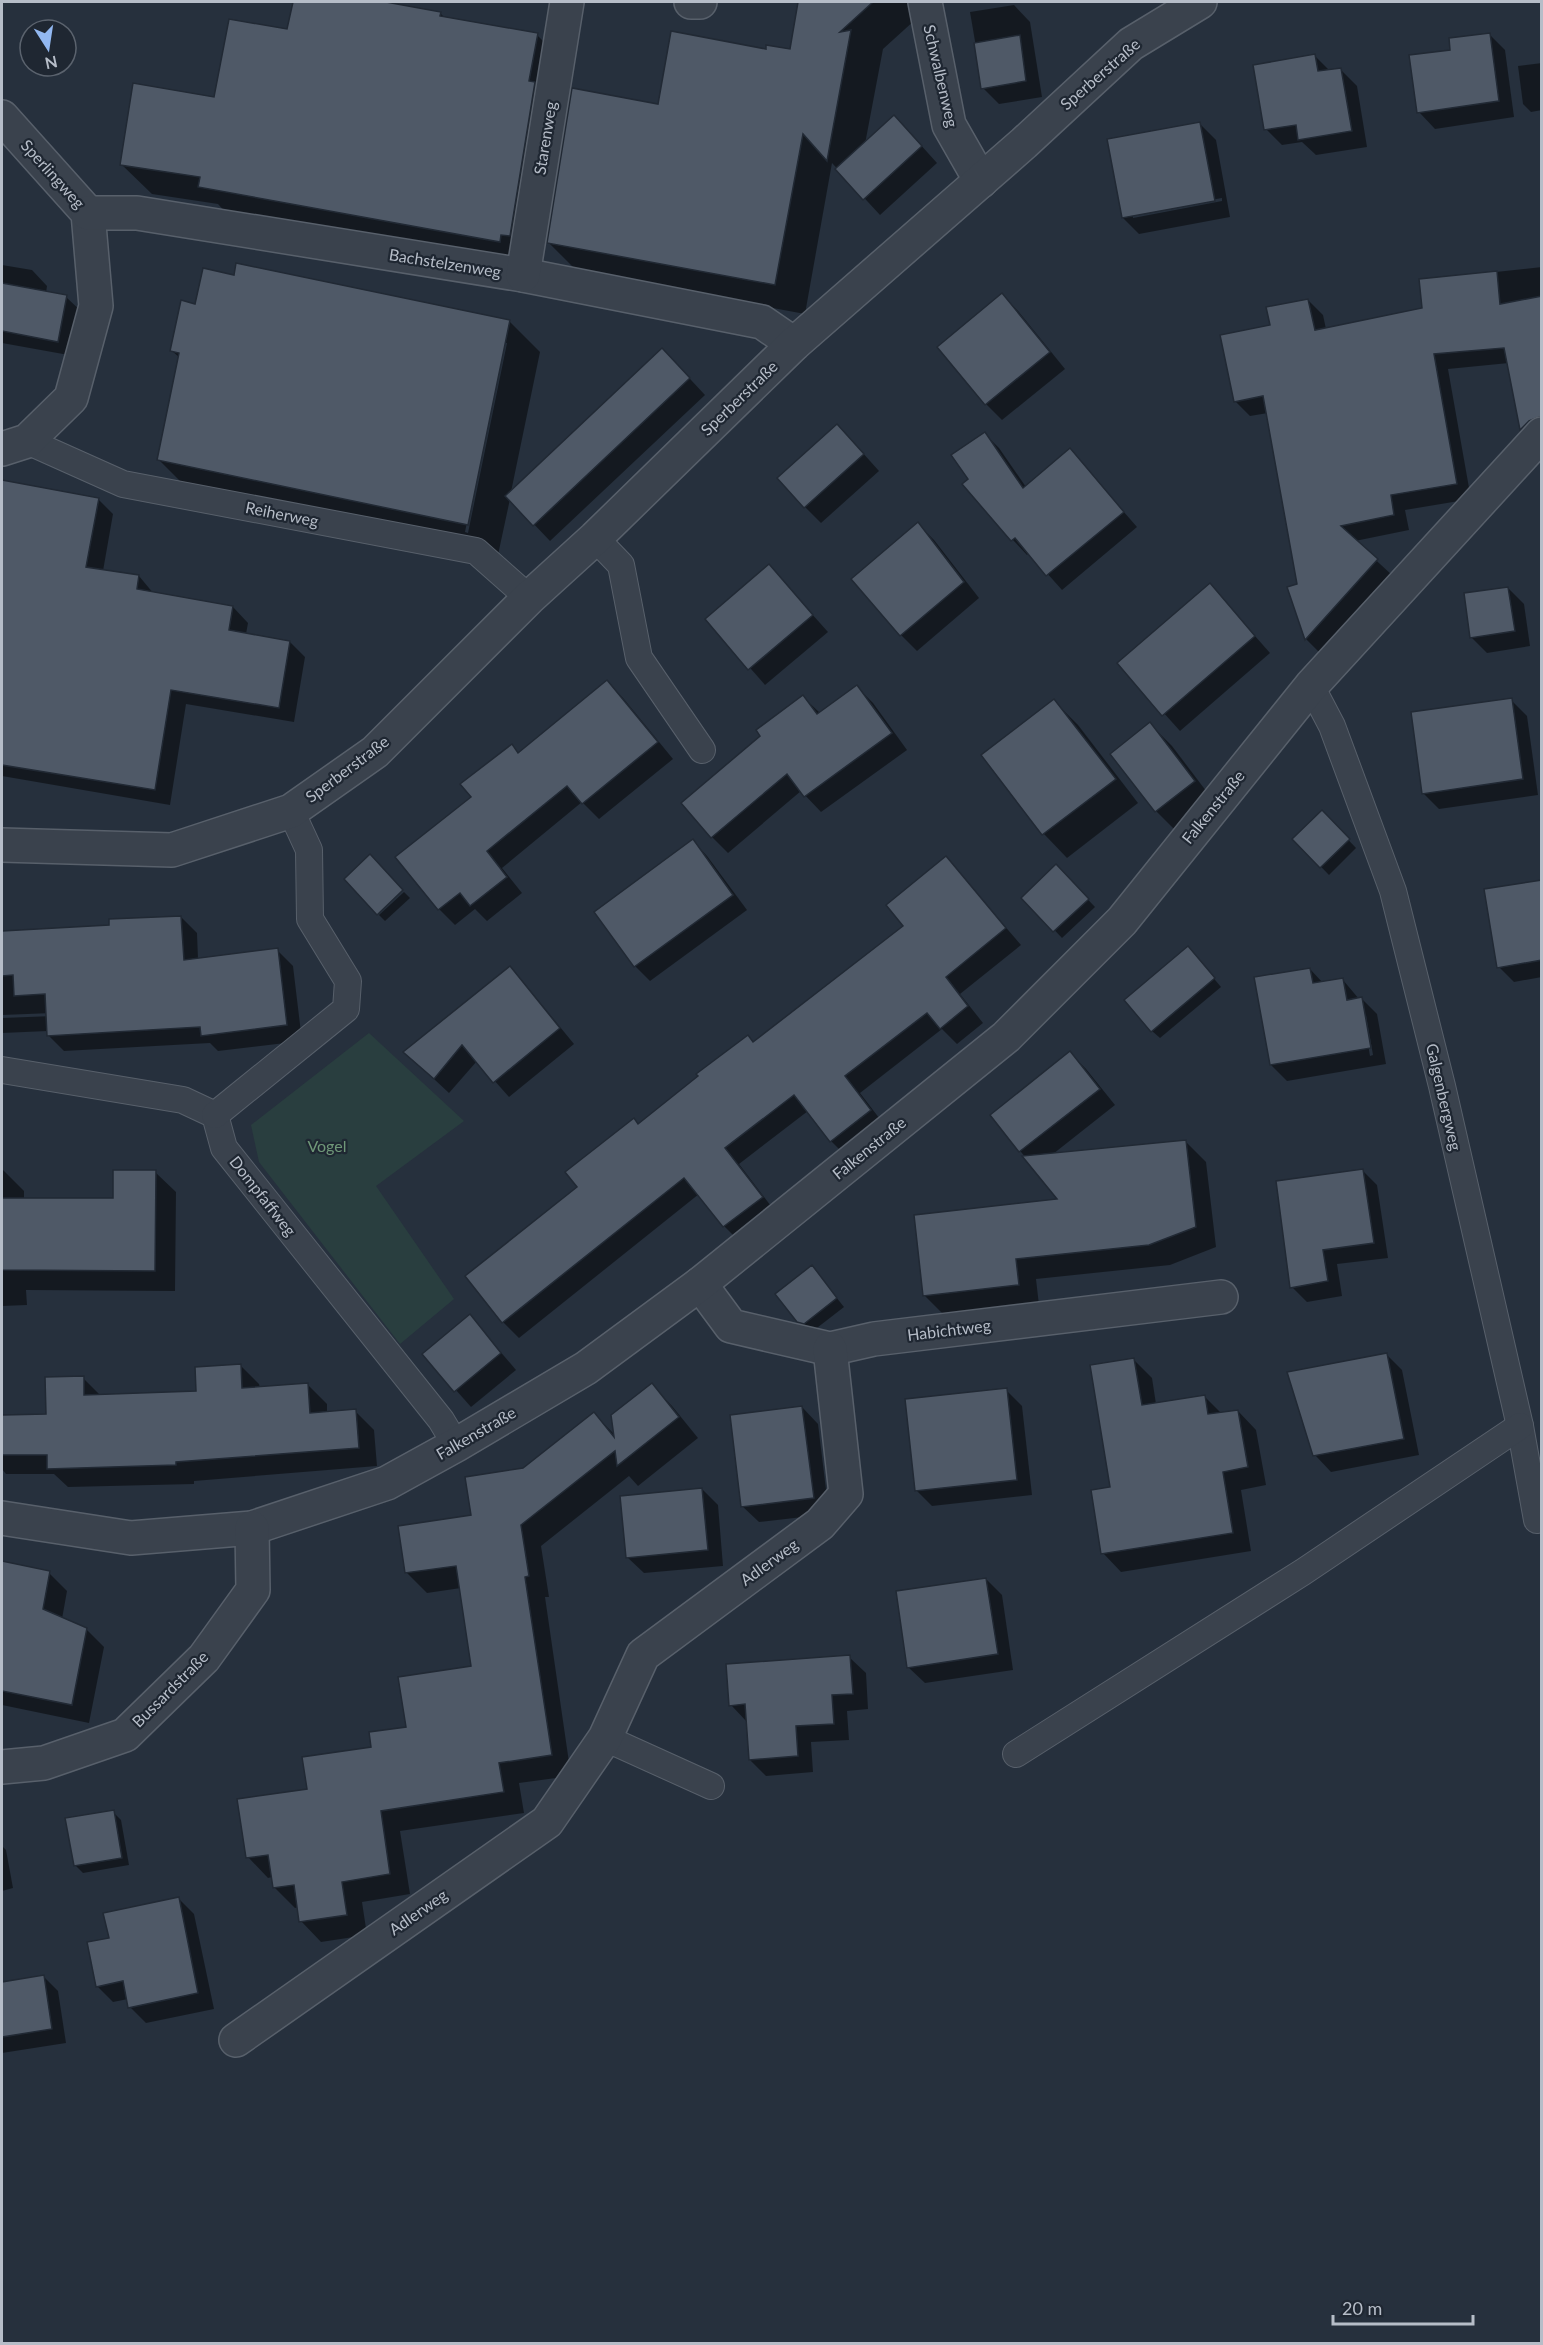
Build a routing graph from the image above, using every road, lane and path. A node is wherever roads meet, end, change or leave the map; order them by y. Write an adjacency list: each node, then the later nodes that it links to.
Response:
1 (567, 2): 9 (street, Starenweg)
2 (691, 2): 3 (street)
3 (700, 2)
4 (925, 2): 7 (street, Schwalbenweg)
5 (1200, 2): 7 (street, Sperberstraße)
6 (2, 117): 8 (street, Sperlingweg)
7 (981, 180): 10 (street, Sperberstraße)
8 (88, 213): 9 (street, Bachstelzenweg); 11 (street, Sperlingweg)
9 (523, 275): 10 (street, Bachstelzenweg)
10 (794, 344): 13 (street, Sperberstraße)
11 (14, 445): 14 (lane, Reiherweg)
12 (1538, 446): 15 (street, Falkenstraße)
13 (595, 538): 14 (street, Sperberstraße); 16 (lane)
14 (529, 598): 17 (street, Sperberstraße)
15 (1311, 686): 21 (street, Falkenstraße); 24 (lane, Galgenbergweg)
16 (702, 750)
17 (291, 811): 18 (street, Sperberstraße); 20 (lane, Sperberstraße)
18 (2, 845)
19 (2, 1070): 20 (lane)
20 (215, 1115): 25 (lane, Dompfaffweg)
21 (700, 1284): 23 (street, Habichtweg); 25 (street, Falkenstraße)
22 (1221, 1297): 23 (street, Habichtweg)
23 (830, 1349): 29 (street, Adlerweg)
24 (1520, 1426): 27 (lane, Galgenbergweg); 30 (lane)
25 (456, 1445): 28 (street, Falkenstraße)
26 (2, 1518): 28 (street, Falkenstraße)
27 (1537, 1520)
28 (252, 1528): 31 (street, Bussardstraße)
29 (605, 1738): 32 (lane); 33 (street, Adlerweg)
30 (1016, 1754)
31 (2, 1767)
32 (711, 1786)
33 (236, 2040)

